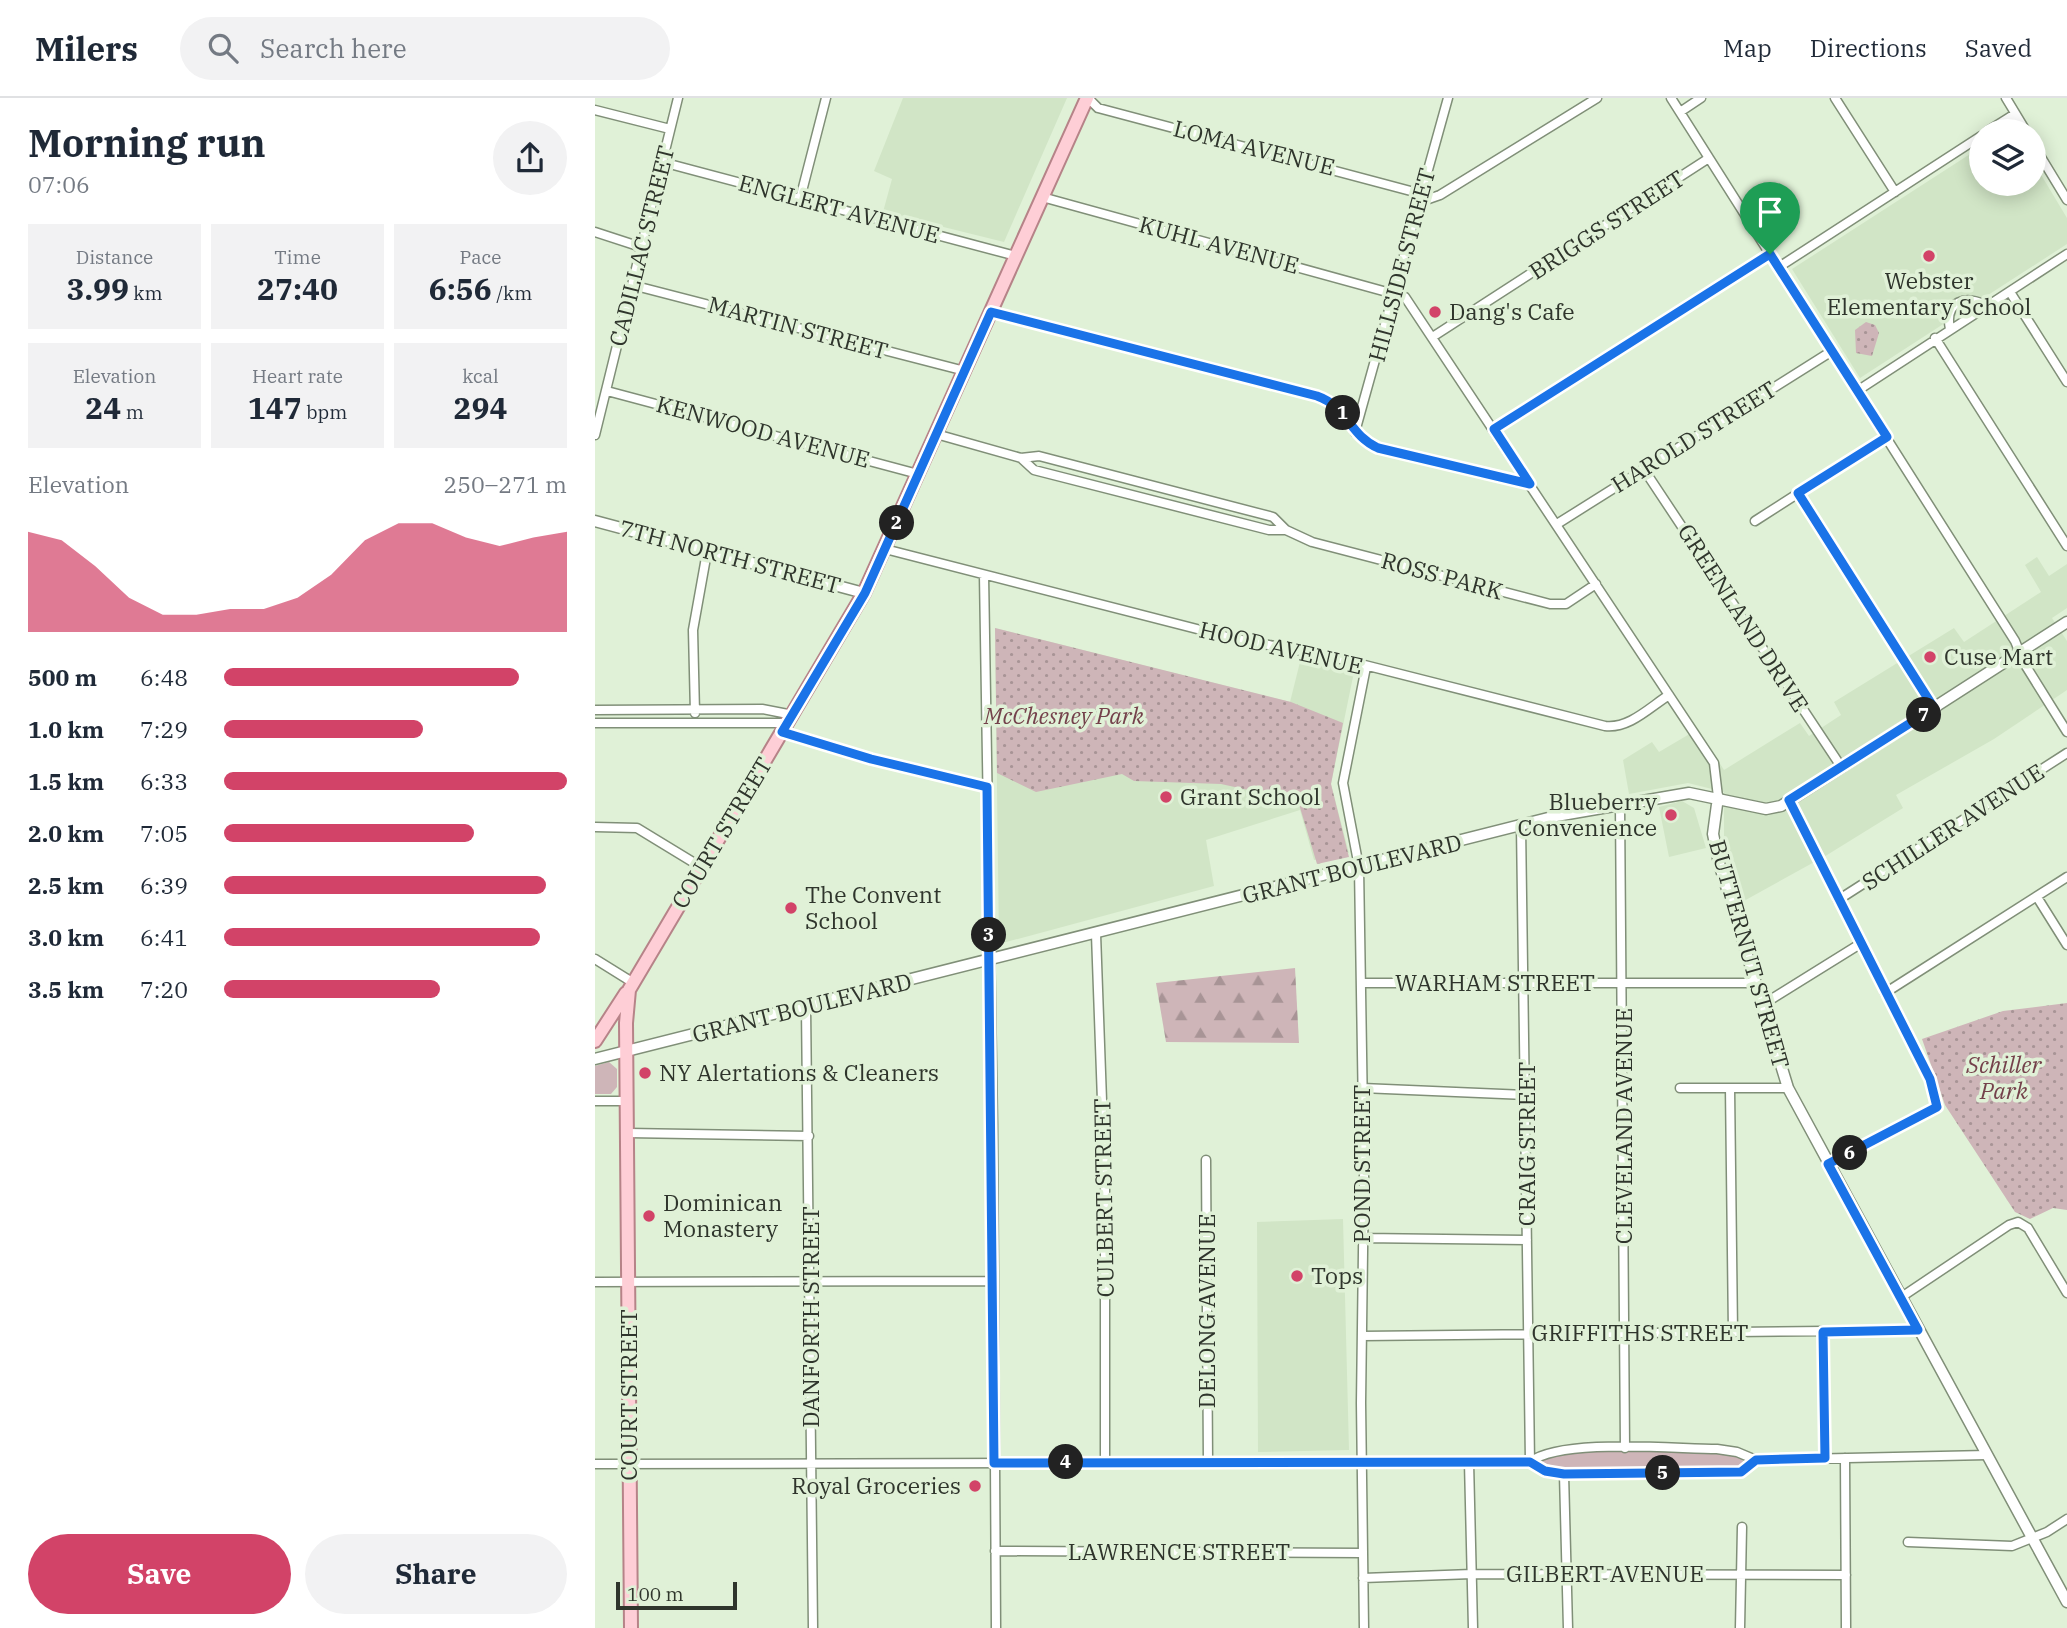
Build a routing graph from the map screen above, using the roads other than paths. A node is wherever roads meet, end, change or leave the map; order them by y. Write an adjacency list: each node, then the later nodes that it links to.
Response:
1 (678, 98): 15 (street, CADILLAC STREET)
2 (827, 98): 23 (street)
3 (1087, 98): 21 (main road, COURT STREET); 22 (street, LOMA AVENUE)
4 (1448, 98): 22 (street, HILLSIDE STREET)
5 (1597, 98): 22 (street)
6 (1671, 98): 11 (street)
7 (1701, 98): 11 (street)
8 (1835, 98): 20 (street)
9 (2006, 98): 12 (street)
10 (595, 110): 15 (street)
11 (1680, 112): 17 (street)
12 (2015, 114): 13 (street); 14 (street)
13 (2007, 119)
14 (2018, 119)
15 (670, 129): 18 (street, CADILLAC STREET)
16 (1969, 144): 20 (street)
17 (1709, 158): 27 (street); 37 (street, BRIGGS STREET)
18 (662, 162): 23 (street, ENGLERT AVENUE); 26 (street, CADILLAC STREET)
19 (2046, 165): 24 (street)
20 (1895, 192): 30 (street)
21 (1042, 197): 29 (main road, COURT STREET); 32 (street, KUHL AVENUE)
22 (1421, 198): 32 (street, HILLSIDE STREET)
23 (800, 199): 29 (street, ENGLERT AVENUE)
24 (2067, 200)
25 (595, 232): 26 (street)
26 (641, 247): 31 (street, CADILLAC STREET)
27 (1770, 254): 30 (street); 45 (street)
28 (2067, 254): 33 (street)
29 (1016, 256): 35 (main road, COURT STREET)
30 (1779, 267): 39 (street)
31 (632, 285): 40 (street, MARTIN STREET); 42 (street, CADILLAC STREET)
32 (1396, 292): 37 (street, BUTTERNUT STREET); 46 (street, HILLSIDE STREET)
33 (2010, 292): 34 (street); 41 (street)
34 (1987, 306): 36 (street); 36 (street)
35 (991, 312): 40 (main road, COURT STREET); 46 (street)
36 (1949, 329): 38 (street)
37 (1434, 336): 45 (street, BUTTERNUT STREET)
38 (1934, 338): 43 (street); 59 (street)
39 (1832, 352): 43 (street); 51 (street, HAROLD STREET)
40 (965, 371): 47 (main road, COURT STREET)
41 (2067, 383)
42 (607, 391): 44 (street, CADILLAC STREET); 52 (street, KENWOOD AVENUE)
43 (1857, 391): 49 (street)
44 (599, 409): 48 (street, CADILLAC STREET)
45 (1494, 429): 53 (street, BUTTERNUT STREET)
46 (1355, 432): 53 (street)
47 (936, 434): 50 (street, ROSS PARK); 52 (main road, COURT STREET)
48 (595, 435)
49 (1887, 437): 54 (street); 66 (street)
50 (1021, 458): 58 (street, ROSS PARK); 58 (street, ROSS PARK)
51 (1643, 467): 57 (street, HAROLD STREET); 77 (street, GREENLAND DRIVE)
52 (918, 474): 60 (main road, COURT STREET)
53 (1530, 484): 57 (street, BUTTERNUT STREET)
54 (1798, 493): 56 (street); 69 (street)
55 (595, 521): 61 (street, 7TH NORTH STREET)
56 (1755, 521)
57 (1557, 524): 63 (street, BUTTERNUT STREET)
58 (1286, 530): 63 (street, ROSS PARK)
59 (2067, 546)
60 (885, 549): 62 (street, HOOD AVENUE); 64 (main road, COURT STREET)
61 (707, 551): 64 (street, 7TH NORTH STREET); 71 (street)
62 (984, 575): 67 (street, HOOD AVENUE); 78 (street)
63 (1596, 584): 68 (street, BUTTERNUT STREET)
64 (865, 593): 74 (main road, COURT STREET)
65 (2067, 622): 66 (street, GRANT BOULEVARD)
66 (2021, 652): 69 (street, GRANT BOULEVARD); 75 (street)
67 (1366, 667): 68 (street, HOOD AVENUE); 85 (street, POND STREET)
68 (1669, 695): 79 (street, BUTTERNUT STREET)
69 (1934, 708): 77 (street, GRANT BOULEVARD)
70 (595, 710): 71 (street)
71 (695, 710): 73 (street); 74 (street)
72 (595, 723): 73 (street)
73 (696, 723): 74 (street)
74 (787, 723): 78 (street); 84 (main road, COURT STREET)
75 (2067, 732)
76 (2067, 753): 88 (street, SCHILLER AVENUE)
77 (1842, 768): 80 (street, GRANT BOULEVARD)
78 (987, 787): 93 (street)
79 (1718, 797): 80 (street, GRANT BOULEVARD); 81 (street, GRANT BOULEVARD); 97 (street, BUTTERNUT STREET)
80 (1789, 800): 88 (street)
81 (1620, 805): 82 (street, GRANT BOULEVARD); 96 (street, CLEVELAND AVENUE)
82 (1521, 826): 85 (street, GRANT BOULEVARD); 95 (street, CRAIG STREET)
83 (595, 827): 84 (street)
84 (701, 867): 98 (main road, COURT STREET)
85 (1359, 867): 89 (street, GRANT BOULEVARD); 94 (street, POND STREET)
86 (2067, 877): 87 (street)
87 (2037, 897): 91 (street); 99 (street)
88 (1839, 900): 90 (street)
89 (1096, 934): 93 (street, GRANT BOULEVARD); 137 (street, CULBERT STREET)
90 (1860, 944): 99 (street); 100 (street)
91 (2067, 945)
92 (595, 959): 98 (street)
93 (989, 961): 101 (street, GRANT BOULEVARD); 118 (street)
94 (1361, 983): 95 (street, WARHAM STREET); 105 (street, POND STREET)
95 (1526, 983): 96 (street, WARHAM STREET); 109 (street, CRAIG STREET)
96 (1623, 983): 97 (street, WARHAM STREET); 127 (street, CLEVELAND AVENUE)
97 (1755, 984): 100 (street, BUTTERNUT STREET)
98 (631, 986): 102 (main road); 103 (main road, COURT STREET)
99 (1885, 993): 115 (street)
100 (1762, 1006): 108 (street, BUTTERNUT STREET)
101 (806, 1007): 103 (street, GRANT BOULEVARD); 113 (street, DANFORTH STREET)
102 (595, 1041)
103 (627, 1051): 104 (street, GRANT BOULEVARD); 111 (main road, COURT STREET)
104 (595, 1059)
105 (1362, 1088): 109 (street); 116 (street, POND STREET)
106 (1680, 1088): 107 (street)
107 (1730, 1088): 108 (street); 128 (street)
108 (1788, 1088): 115 (street, BUTTERNUT STREET)
109 (1527, 1095): 117 (street, CRAIG STREET)
110 (595, 1101): 111 (street)
111 (627, 1101): 112 (main road, COURT STREET)
112 (628, 1133): 113 (street); 121 (main road, COURT STREET)
113 (809, 1136): 119 (street, DANFORTH STREET)
114 (1206, 1160): 138 (street, DELONG AVENUE)
115 (1828, 1164): 123 (street, BUTTERNUT STREET)
116 (1363, 1238): 117 (street); 129 (street, POND STREET)
117 (1527, 1240): 126 (street, CRAIG STREET)
118 (992, 1281): 119 (street); 142 (street)
119 (811, 1282): 121 (street); 136 (street, DANFORTH STREET)
120 (595, 1283): 121 (street)
121 (629, 1283): 141 (main road, COURT STREET)
122 (2067, 1293): 123 (street)
123 (1900, 1298): 124 (street, BUTTERNUT STREET)
124 (1918, 1330): 125 (street, GRIFFITHS STREET); 131 (street, BUTTERNUT STREET)
125 (1823, 1332): 128 (street, GRIFFITHS STREET); 132 (street)
126 (1528, 1333): 127 (street, GRIFFITHS STREET); 129 (street, GRIFFITHS STREET); 140 (street, CRAIG STREET)
127 (1625, 1333): 128 (street, GRIFFITHS STREET); 130 (street, CLEVELAND AVENUE)
128 (1733, 1333)
129 (1362, 1336): 135 (street, POND STREET)
130 (1625, 1448): 134 (street); 140 (street)
131 (1987, 1455): 133 (street); 147 (street, BUTTERNUT STREET)
132 (1825, 1458): 133 (street); 134 (street)
133 (1845, 1458): 154 (street)
134 (1756, 1460): 144 (street)
135 (1362, 1461): 138 (street); 139 (street); 150 (street, POND STREET)
136 (812, 1462): 141 (street); 142 (street); 158 (street, DANFORTH STREET)
137 (1105, 1462): 138 (street); 142 (street)
138 (1208, 1462)
139 (1469, 1462): 140 (street); 151 (street)
140 (1530, 1462): 144 (street)
141 (629, 1463): 143 (street); 157 (main road, COURT STREET)
142 (994, 1463): 149 (street)
143 (595, 1464)
144 (1564, 1474): 152 (street)
145 (2067, 1519): 147 (street)
146 (1742, 1527): 153 (street)
147 (2032, 1539): 148 (street); 156 (street, BUTTERNUT STREET)
148 (1908, 1542)
149 (995, 1551): 150 (street, LAWRENCE STREET); 159 (street)
150 (1363, 1553): 155 (street, POND STREET)
151 (1472, 1574): 152 (street, GILBERT AVENUE); 155 (street, GILBERT AVENUE); 161 (street)
152 (1567, 1574): 153 (street, GILBERT AVENUE); 162 (street)
153 (1741, 1574): 154 (street, GILBERT AVENUE); 163 (street)
154 (1846, 1575): 164 (street)
155 (1363, 1578): 160 (street, POND STREET)
156 (2067, 1602)
157 (631, 1628)
158 (813, 1628)
159 (996, 1628)
160 (1364, 1628)
161 (1473, 1628)
162 (1568, 1628)
163 (1740, 1628)
164 (1846, 1628)

